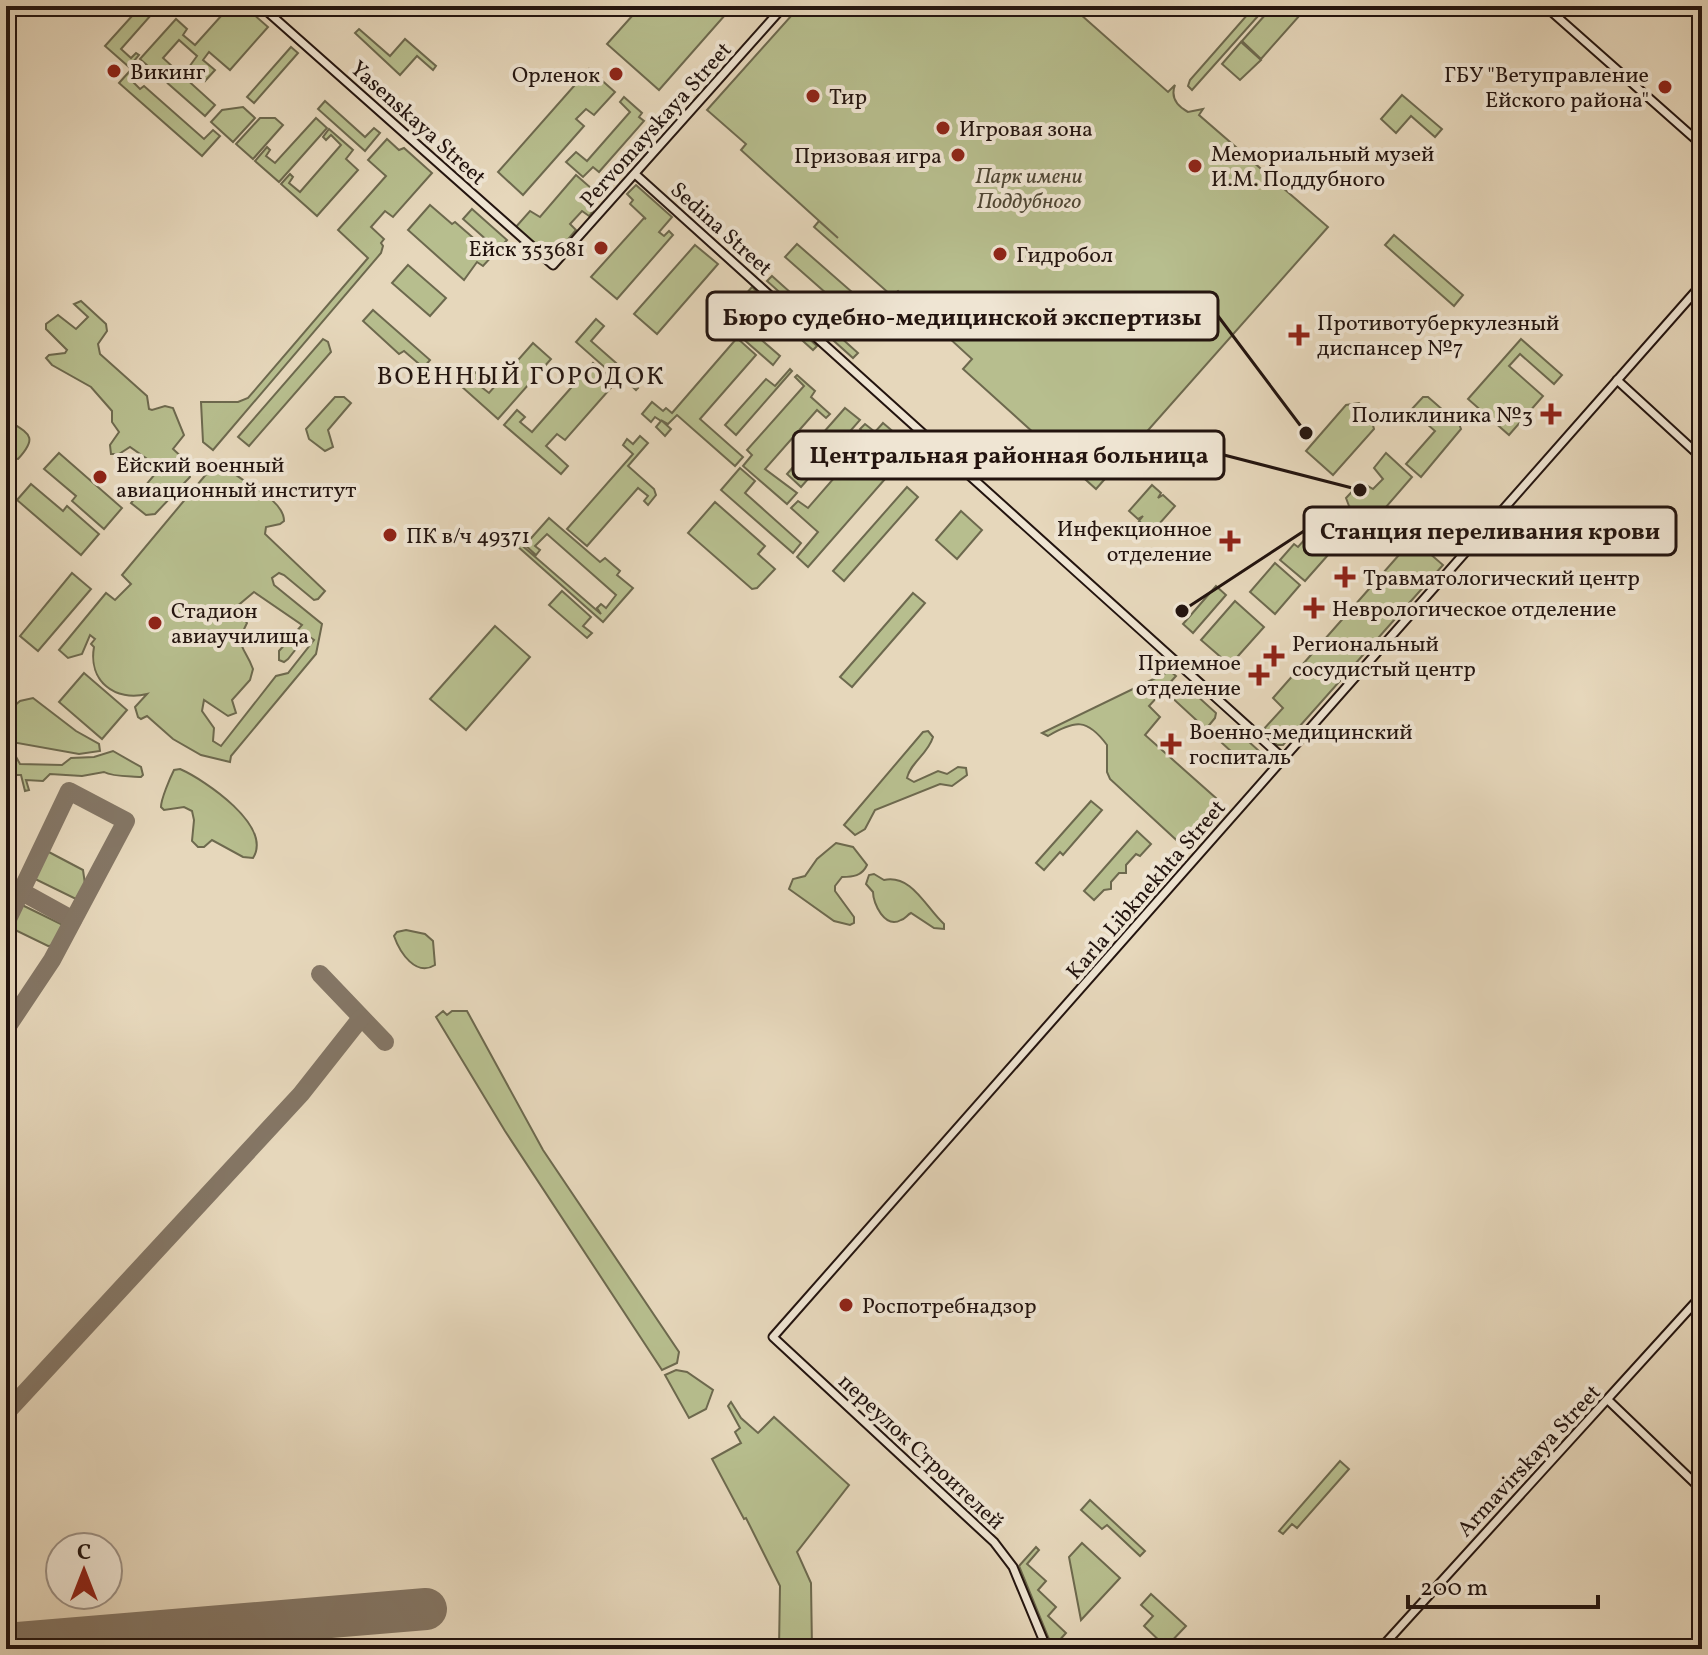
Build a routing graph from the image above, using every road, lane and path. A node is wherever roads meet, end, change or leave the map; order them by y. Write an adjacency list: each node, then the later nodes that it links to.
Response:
1 (261, 6): 6 (street, Yasenskaya Street)
2 (784, 6): 5 (street, Pervomayskaya Street)
3 (1545, 6): 4 (street)
4 (1702, 145)
5 (635, 174): 6 (street, Pervomayskaya Street); 10 (street, Sedina Street)
6 (553, 265)
7 (1702, 284): 8 (street, Karla Libknekhta Street)
8 (1617, 380): 9 (street); 10 (street, Karla Libknekhta Street)
9 (1702, 458)
10 (1284, 759): 12 (street, Karla Libknekhta Street)
11 (1702, 1295): 13 (street, Armavirskaya Street)
12 (773, 1337): 15 (street, переулок Строителей)
13 (1608, 1400): 14 (street); 16 (street, Armavirskaya Street)
14 (1702, 1490)
15 (1047, 1649)
16 (1380, 1649)

